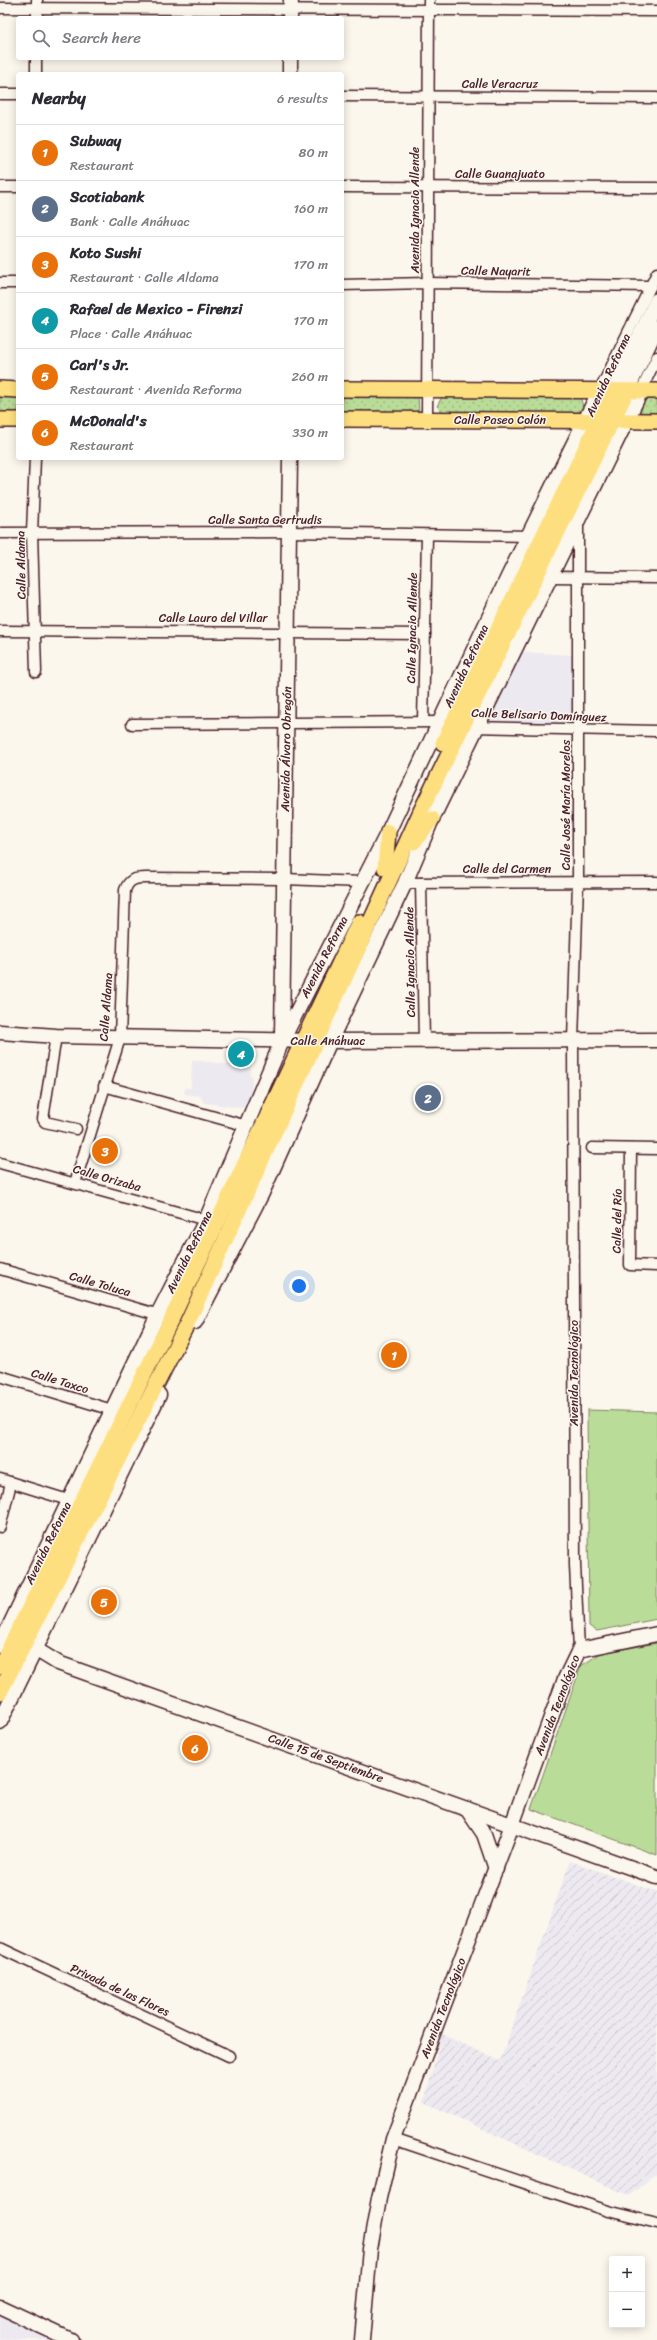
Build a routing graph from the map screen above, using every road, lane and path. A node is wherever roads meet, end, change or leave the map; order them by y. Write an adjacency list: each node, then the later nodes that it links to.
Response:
1 (656, 0): 6 (street)
2 (429, 5): 5 (street); 6 (street); 14 (street, Avenida Ignacio Allende)
3 (0, 8): 4 (street)
4 (37, 9): 5 (street)
5 (291, 9)
6 (656, 11)
7 (36, 60): 9 (street)
8 (290, 60): 10 (street)
9 (36, 72)
10 (290, 72)
11 (0, 94): 12 (street)
12 (16, 94)
13 (344, 96): 14 (street, Calle Veracruz)
14 (429, 97): 15 (street, Calle Veracruz); 19 (street, Avenida Ignacio Allende)
15 (657, 98)
16 (0, 186): 17 (street)
17 (16, 187)
18 (344, 187): 19 (street, Calle Guanajuato)
19 (427, 187): 20 (street, Calle Guanajuato); 24 (street, Avenida Ignacio Allende)
20 (657, 188)
21 (657, 273): 26 (street, Avenida Reforma)
22 (0, 283): 23 (street)
23 (16, 283)
24 (427, 283): 25 (street, Calle Nayarit); 26 (street, Calle Nayarit); 32 (street, Avenida Ignacio Allende)
25 (344, 286)
26 (651, 286): 34 (street, Avenida Reforma)
27 (657, 300): 34 (street, Avenida Reforma)
28 (657, 327): 34 (street, Avenida Reforma)
29 (657, 357): 34 (street, Avenida Reforma)
30 (0, 389): 33 (main road)
31 (344, 389): 32 (main road)
32 (428, 389): 34 (main road); 39 (street, Avenida Ignacio Allende)
33 (16, 390)
34 (620, 391): 35 (main road); 40 (main road, Avenida Reforma); 40 (street, Avenida Reforma)
35 (657, 391)
36 (0, 420): 37 (main road)
37 (16, 420)
38 (344, 420): 39 (main road, Calle Paseo Colón)
39 (427, 420): 40 (main road, Calle Paseo Colón)
40 (607, 420): 41 (main road, Calle Paseo Colón); 44 (street, Avenida Reforma); 49 (street, Avenida Reforma); 61 (main road, Avenida Reforma)
41 (657, 421)
42 (35, 460): 47 (street, Calle Aldama)
43 (290, 460): 45 (street, Avenida Álvaro Obregón)
44 (578, 521): 50 (street, Calle José María Morelos); 51 (street, Avenida Reforma)
45 (290, 532): 47 (street, Calle Santa Gertrudis); 48 (street, Calle Santa Gertrudis); 54 (street, Avenida Álvaro Obregón)
46 (0, 533): 47 (street, Calle Santa Gertrudis)
47 (32, 533): 55 (street, Calle Aldama)
48 (427, 536): 49 (street, Calle Santa Gertrudis); 56 (street, Calle Ignacio Allende)
49 (529, 536): 61 (street, Avenida Reforma)
50 (578, 576): 51 (street); 52 (street); 62 (street, Calle José María Morelos)
51 (550, 577): 61 (street, Avenida Reforma)
52 (657, 578)
53 (0, 631): 55 (street, Calle Lauro del Villar)
54 (288, 631): 55 (street, Calle Lauro del Villar); 56 (street, Calle Lauro del Villar); 58 (street, Avenida Álvaro Obregón)
55 (35, 632): 57 (street, Calle Aldama)
56 (426, 634): 59 (street, Calle Ignacio Allende)
57 (36, 672)
58 (286, 722): 59 (street, Calle Belisario Domínguez); 60 (street, Calle Belisario Domínguez); 67 (street, Avenida Álvaro Obregón)
59 (423, 722): 61 (street, Calle Belisario Domínguez)
60 (132, 724)
61 (457, 724): 62 (street, Calle Belisario Domínguez); 64 (street, Avenida Reforma); 65 (street, Avenida Reforma); 66 (main road, Avenida Reforma)
62 (579, 730): 63 (street, Calle Belisario Domínguez); 69 (street, Calle José María Morelos)
63 (657, 731)
64 (432, 819): 66 (main road); 71 (street, Avenida Reforma)
65 (388, 832): 66 (main road); 68 (street, Avenida Reforma)
66 (391, 867): 79 (main road, Avenida Reforma)
67 (284, 879): 68 (street); 75 (street, Calle Aldama); 76 (street, Avenida Álvaro Obregón)
68 (362, 882): 76 (street, Avenida Reforma)
69 (578, 882): 70 (street, Calle del Carmen); 72 (street, Calle del Carmen); 77 (street, Calle José María Morelos)
70 (657, 882)
71 (405, 883): 72 (street, Calle del Carmen); 80 (street, Avenida Reforma)
72 (421, 883): 81 (street, Calle Ignacio Allende)
73 (0, 1032): 74 (street, Calle Anáhuac)
74 (56, 1036): 75 (street, Calle Anáhuac); 84 (street)
75 (120, 1038): 76 (street, Calle Anáhuac); 82 (street, Calle Aldama)
76 (282, 1040): 79 (street, Calle Anáhuac); 83 (street, Avenida Reforma)
77 (573, 1040): 78 (street, Calle Anáhuac); 81 (street, Calle Anáhuac); 106 (street, Avenida Tecnológico)
78 (657, 1040)
79 (309, 1041): 80 (street, Calle Anáhuac); 90 (main road, Avenida Reforma); 96 (main road, Avenida Reforma)
80 (330, 1041): 81 (street, Calle Anáhuac); 96 (street, Avenida Reforma)
81 (424, 1041)
82 (104, 1086): 83 (street); 89 (street, Calle Aldama)
83 (247, 1126): 91 (street, Avenida Reforma)
84 (76, 1129)
85 (592, 1148): 86 (street)
86 (631, 1149): 87 (street); 92 (street, Calle del Río)
87 (657, 1149)
88 (0, 1163): 89 (street, Calle Orizaba)
89 (75, 1183): 91 (street, Calle Orizaba)
90 (229, 1198): 91 (main road); 95 (main road, Avenida Reforma)
91 (206, 1220): 94 (street, Avenida Reforma)
92 (657, 1266)
93 (0, 1269): 94 (street, Calle Toluca)
94 (158, 1314): 95 (street, Calle Toluca); 98 (street, Avenida Reforma)
95 (172, 1318): 96 (street, Calle Toluca); 104 (main road, Avenida Reforma)
96 (190, 1324): 104 (main road, Avenida Reforma)
97 (0, 1376): 98 (street, Calle Taxco)
98 (112, 1410): 101 (street, Avenida Reforma)
99 (0, 1479): 100 (street)
100 (11, 1483): 101 (street); 102 (street)
101 (68, 1500): 104 (street, Avenida Reforma)
102 (0, 1527)
103 (657, 1634): 106 (street)
104 (16, 1638): 105 (street, Avenida Reforma); 107 (main road, Avenida Reforma); 108 (main road, Avenida Reforma); 109 (street, Avenida Reforma); 110 (street, Calle 15 de Septiembre)
105 (0, 1646)
106 (579, 1650): 111 (street, Avenida Tecnológico)
107 (0, 1667)
108 (0, 1692)
109 (0, 1722)
110 (467, 1809): 111 (street, Calle 15 de Septiembre); 112 (street)
111 (512, 1825): 112 (street, Avenida Tecnológico); 113 (street, Calle 15 de Septiembre)
112 (496, 1869): 116 (street, Avenida Tecnológico)
113 (657, 1877)
114 (0, 1948): 115 (street, Privada de las Flores)
115 (229, 2056)
116 (393, 2139): 117 (street); 120 (street, Avenida Tecnológico)
117 (657, 2223)
118 (0, 2307): 119 (street)
119 (71, 2340)
120 (362, 2340)

